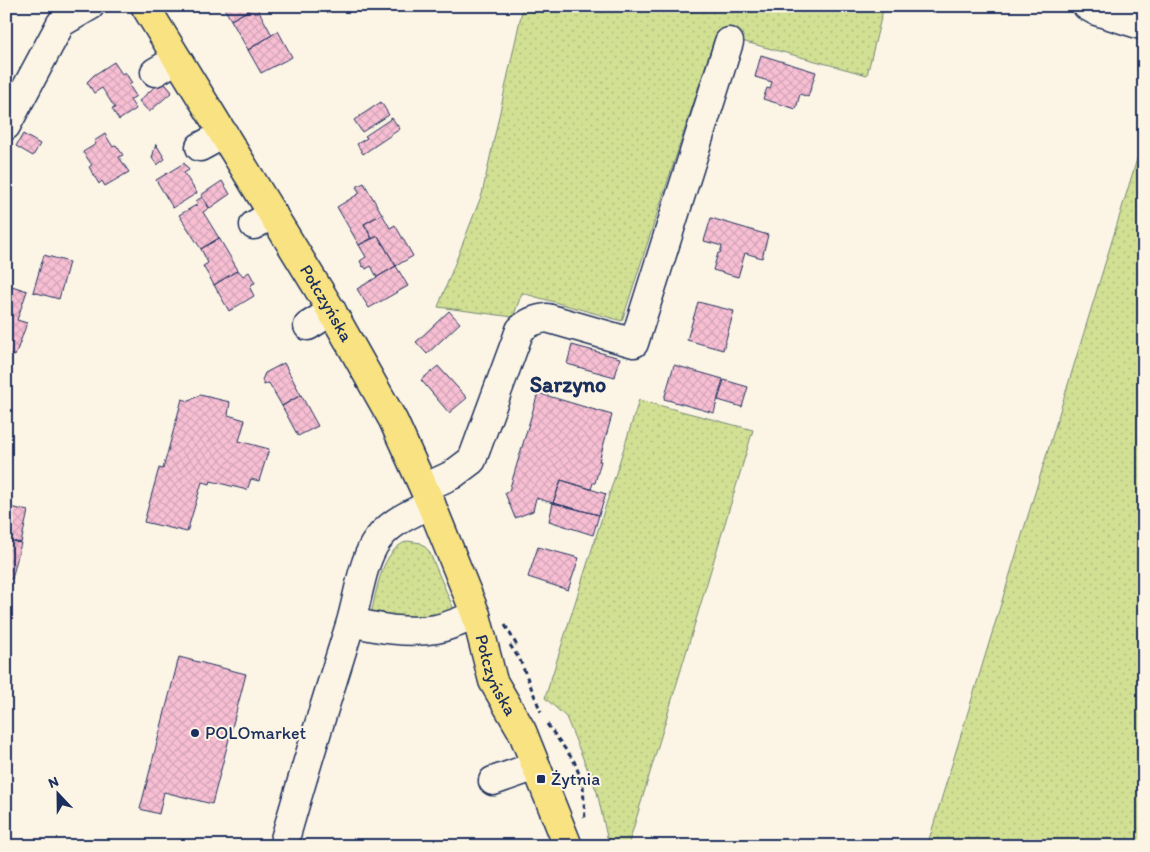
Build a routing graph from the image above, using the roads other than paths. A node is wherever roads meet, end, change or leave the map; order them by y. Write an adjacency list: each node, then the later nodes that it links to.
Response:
1 (90, 6): 6 (street)
2 (145, 6): 7 (main road, Połczyńska)
3 (1087, 6): 4 (street)
4 (1144, 26)
5 (729, 42): 9 (street)
6 (6, 126)
7 (332, 311): 8 (street); 9 (main road, Połczyńska)
8 (308, 326)
9 (428, 496): 10 (main road, Połczyńska); 11 (street)
10 (476, 615): 11 (street); 12 (main road, Połczyńska)
11 (351, 622): 14 (street)
12 (536, 766): 13 (street); 15 (main road, Połczyńska)
13 (493, 782)
14 (283, 846)
15 (568, 846)

